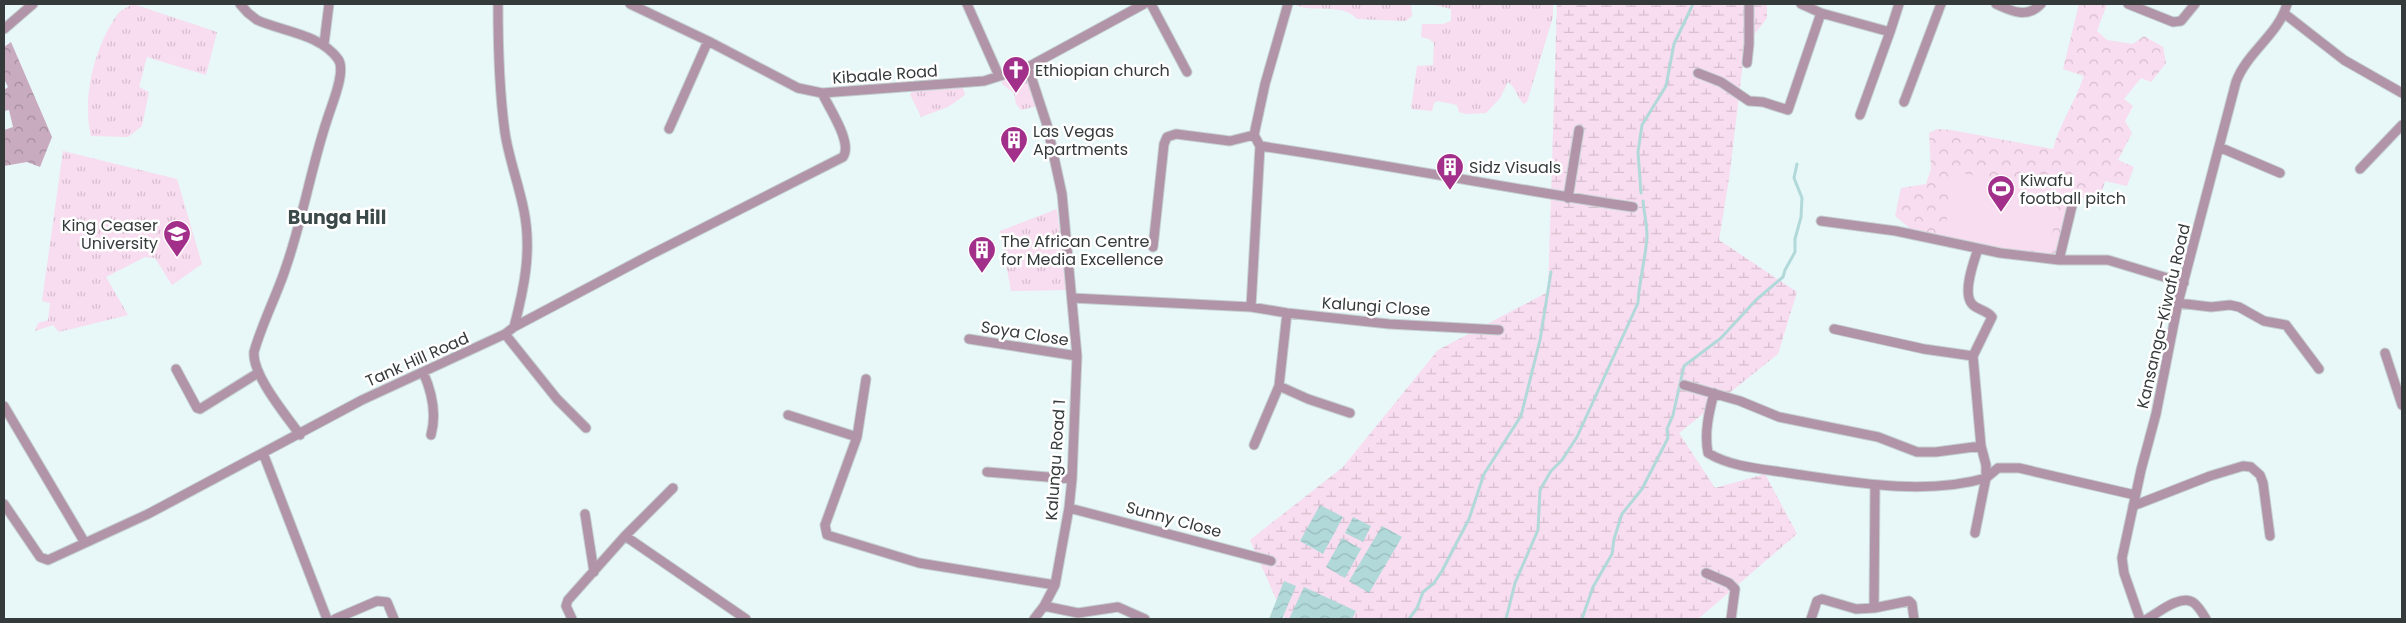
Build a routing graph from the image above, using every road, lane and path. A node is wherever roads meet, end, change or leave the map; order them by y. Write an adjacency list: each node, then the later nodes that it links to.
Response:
1 (33, 4): 21 (street)
2 (240, 4): 24 (street)
3 (329, 4): 24 (street)
4 (498, 4): 54 (street)
5 (630, 4): 23 (street, Kibaale Road)
6 (967, 4): 29 (street)
7 (1144, 4): 26 (street, Kibaale Road)
8 (1151, 4): 27 (street)
9 (1288, 4): 37 (street)
10 (1749, 4): 25 (street)
11 (1801, 4): 19 (street)
12 (1899, 4): 22 (street)
13 (1941, 4): 32 (street)
14 (1996, 4): 15 (street)
15 (2041, 4)
16 (2128, 4): 17 (street)
17 (2195, 4)
18 (2287, 4): 20 (street, Kansanga-Kiwafu Road)
19 (1821, 13): 22 (street); 28 (street)
20 (2285, 14): 31 (street); 39 (street, Kansanga-Kiwafu Road)
21 (4, 29)
22 (1890, 32): 33 (street)
23 (708, 41): 30 (street, Kibaale Road); 35 (street)
24 (324, 44): 65 (street)
25 (1747, 63)
26 (1028, 66): 29 (street, Kibaale Road); 50 (street, Kalungu Road 1)
27 (1186, 72)
28 (1698, 73)
29 (999, 76): 30 (street, Kibaale Road)
30 (822, 93): 54 (street, Tank Hill Road)
31 (2402, 93)
32 (1904, 102)
33 (1860, 115)
34 (2402, 125): 40 (street)
35 (669, 129)
36 (1579, 130): 42 (street)
37 (1254, 135): 38 (street); 46 (street)
38 (1260, 146): 42 (street); 52 (street)
39 (2219, 146): 41 (street); 49 (street, Kansanga-Kiwafu Road)
40 (2360, 169)
41 (2280, 173)
42 (1568, 198): 44 (street)
43 (2072, 206): 48 (street)
44 (1633, 207)
45 (1821, 221): 47 (street)
46 (1153, 247)
47 (1978, 250): 48 (street); 61 (street)
48 (2059, 260): 49 (street)
49 (2184, 284): 51 (street, Kansanga-Kiwafu Road)
50 (1072, 298): 52 (street, Kalungi Close); 60 (street, Kalungu Road 1)
51 (2178, 303): 63 (street); 86 (street, Kansanga-Kiwafu Road)
52 (1251, 307): 53 (street, Kalungi Close)
53 (1287, 313): 56 (street, Kalungi Close); 67 (street)
54 (514, 327): 57 (street, Tank Hill Road)
55 (1834, 329): 61 (street)
56 (1500, 330)
57 (505, 334): 64 (street, Tank Hill Road); 74 (street)
58 (969, 339): 60 (street, Soya Close)
59 (2385, 353): 70 (street)
60 (1077, 356): 83 (street, Kalungu Road 1)
61 (1973, 356): 79 (street)
62 (176, 369): 65 (street)
63 (2319, 369)
64 (423, 372): 75 (street, Tank Hill Road); 76 (street)
65 (258, 373): 75 (street)
66 (866, 379): 77 (street)
67 (1279, 386): 72 (street); 78 (street)
68 (1684, 386): 69 (street)
69 (1714, 393): 79 (street); 84 (street)
70 (2402, 405)
71 (4, 406): 94 (street)
72 (1350, 413)
73 (788, 416): 77 (street)
74 (586, 428)
75 (300, 435): 80 (street, Tank Hill Road)
76 (431, 435)
77 (857, 436): 98 (street)
78 (1254, 445)
79 (1981, 446): 82 (street)
80 (263, 453): 94 (street, Tank Hill Road); 101 (street)
81 (987, 472): 83 (street)
82 (1986, 478): 84 (street); 86 (street); 91 (street)
83 (1072, 479): 89 (street, Kalungu Road 1)
84 (1875, 486): 100 (street)
85 (673, 488): 92 (street)
86 (2135, 495): 88 (street, Kansanga-Kiwafu Road)
87 (4, 504): 94 (street, Tank Hill Road)
88 (2133, 506): 93 (street); 111 (street, Kansanga-Kiwafu Road)
89 (1069, 508): 95 (street, Sunny Close); 98 (street, Kalungu Road 1)
90 (585, 514): 96 (street)
91 (1975, 533)
92 (626, 536): 96 (street); 105 (street)
93 (2270, 536)
94 (86, 543)
95 (1270, 561)
96 (594, 572): 104 (street)
97 (1706, 573): 108 (street)
98 (1055, 585): 99 (street, Kalungu Road 1)
99 (1044, 606): 106 (street, Kalungu Road 1); 107 (street)
100 (1874, 608): 109 (street); 110 (street)
101 (328, 619)
102 (335, 619): 103 (street)
103 (394, 619)
104 (572, 619)
105 (746, 619)
106 (1034, 619)
107 (1145, 619)
108 (1730, 619)
109 (1812, 619)
110 (1914, 619)
111 (2140, 619)
112 (2147, 619): 113 (street)
113 (2206, 619)

